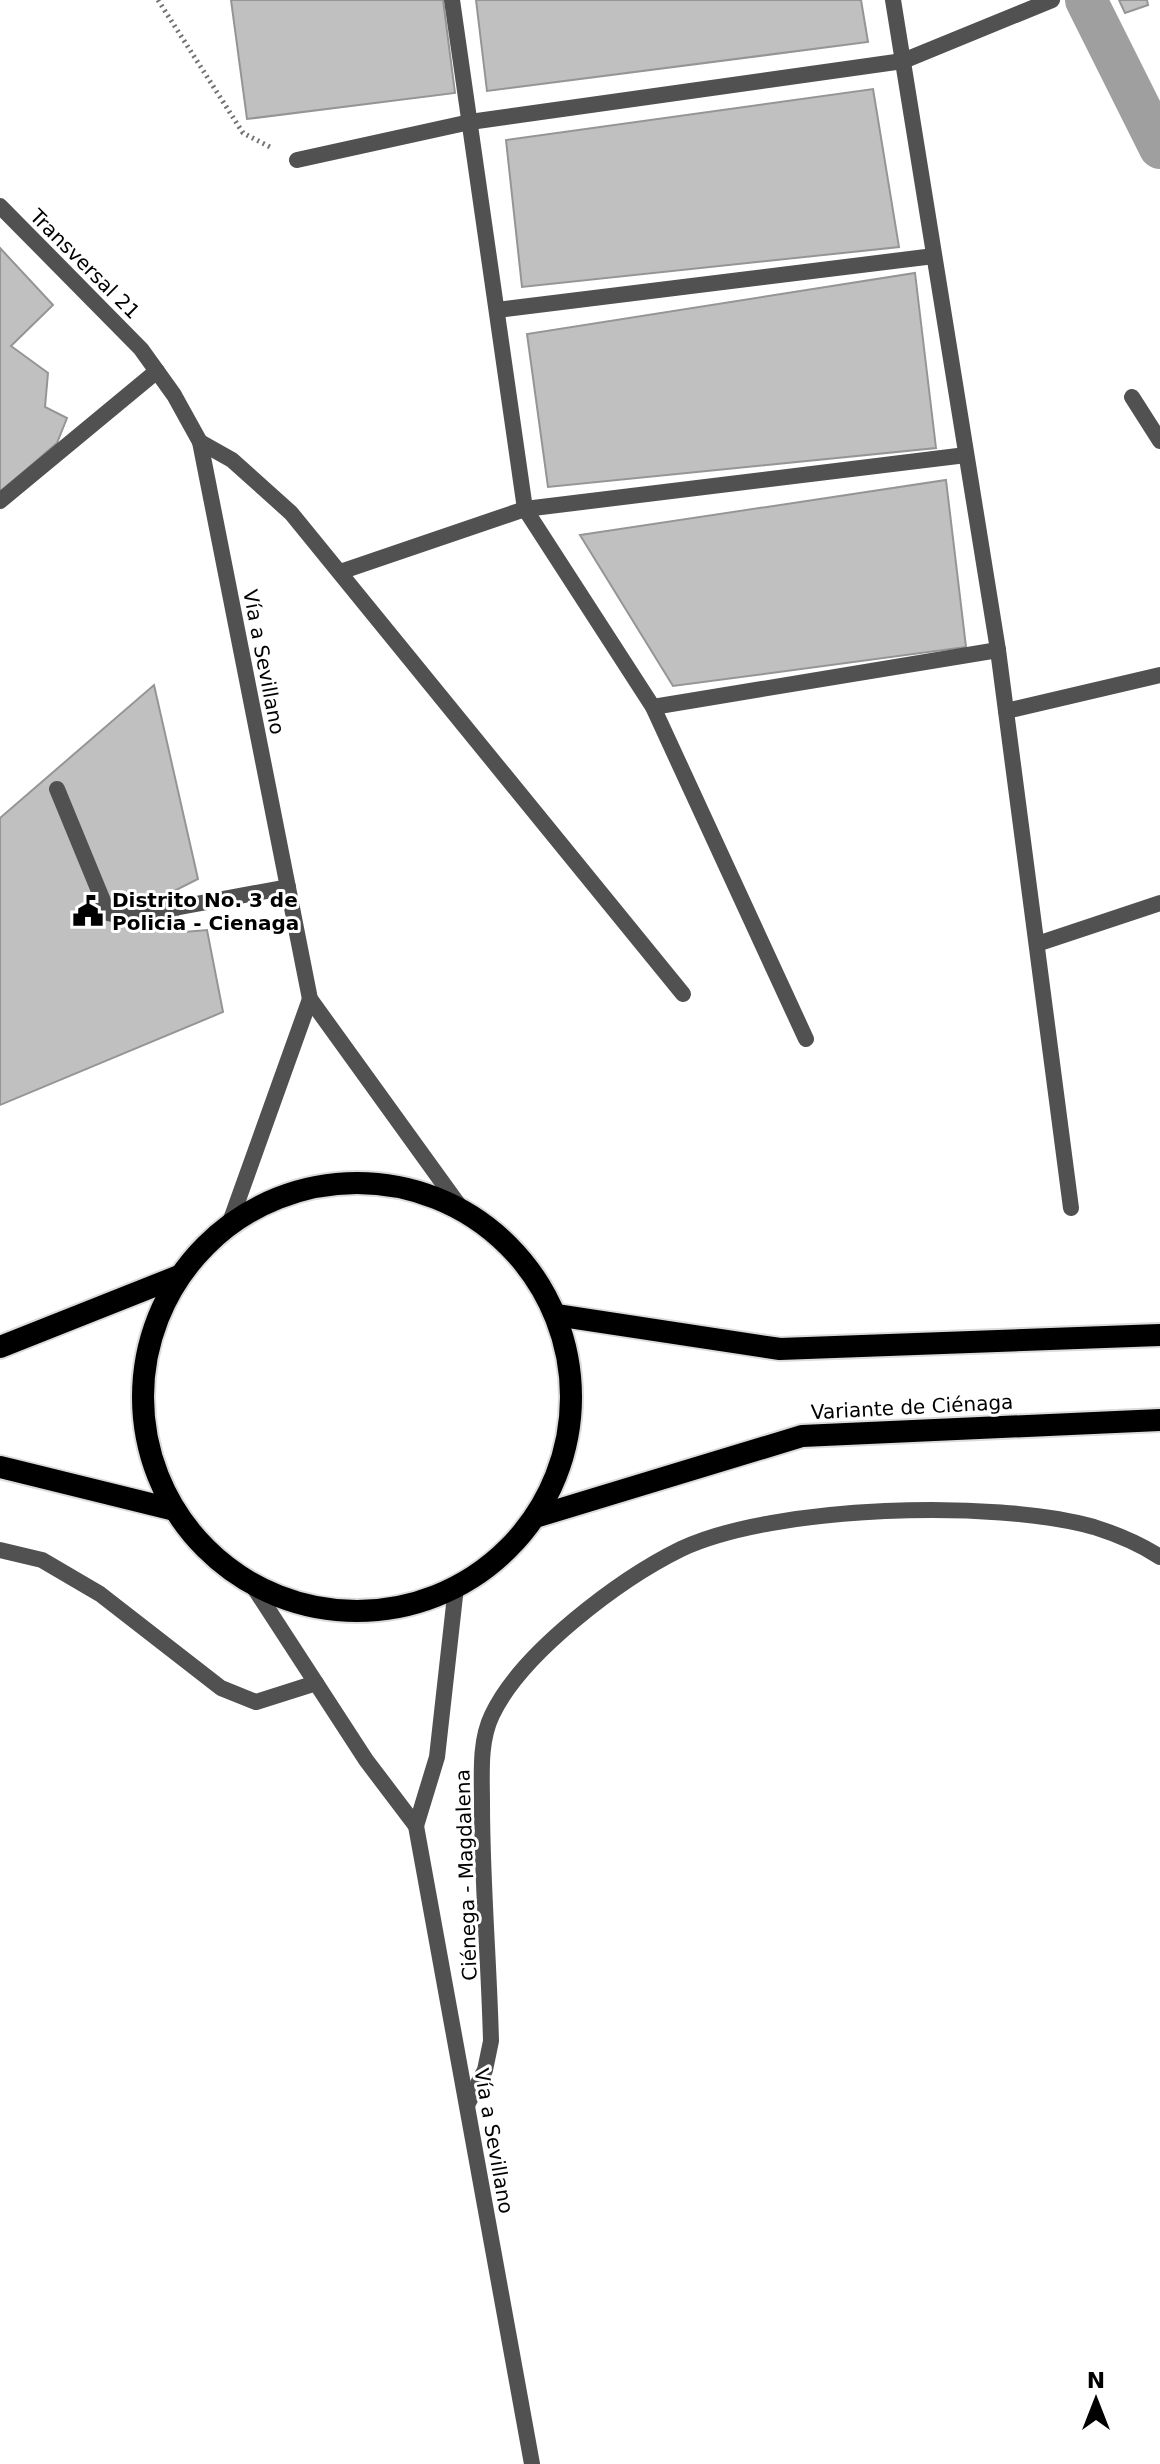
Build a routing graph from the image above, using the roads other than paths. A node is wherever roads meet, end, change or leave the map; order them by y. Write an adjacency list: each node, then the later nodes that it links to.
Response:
1 (452, 0): 5 (street)
2 (893, 0): 4 (street)
3 (1052, 0): 4 (street)
4 (903, 61): 5 (street); 8 (street)
5 (470, 122): 6 (street); 9 (street)
6 (297, 160)
7 (0, 206): 10 (street, Transversal 21)
8 (934, 256): 9 (street); 15 (street)
9 (497, 310): 17 (street)
10 (141, 349): 11 (street, Vía a Sevillano)
11 (157, 371): 14 (street, Vía a Sevillano); 16 (street)
12 (1132, 397): 13 (street)
13 (1160, 441)
14 (200, 442): 18 (street); 24 (street, Vía a Sevillano)
15 (966, 455): 17 (street); 19 (street)
16 (0, 501)
17 (525, 509): 18 (street); 21 (street)
18 (340, 572): 27 (street)
19 (998, 650): 21 (street); 22 (street)
20 (1160, 675): 22 (street)
21 (653, 707): 29 (street)
22 (1006, 711): 26 (street)
23 (57, 789): 24 (street)
24 (288, 887): 28 (street, Vía a Sevillano)
25 (1160, 903): 26 (street)
26 (1037, 944): 30 (street)
27 (683, 994)
28 (310, 999): 31 (street, Vía a Sevillano); 32 (street)
29 (806, 1039)
30 (1071, 1208)
31 (463, 1211): 32 (highway); 34 (highway)
32 (229, 1225): 33 (highway)
33 (179, 1276): 36 (highway); 39 (highway)
34 (556, 1315): 35 (highway); 40 (highway)
35 (1160, 1335)
36 (0, 1347)
37 (1160, 1420): 40 (highway, Variante de Ciénaga)
38 (0, 1467): 39 (highway)
39 (175, 1510): 43 (highway)
40 (535, 1517): 44 (highway)
41 (0, 1550): 45 (street)
42 (1160, 1557): 47 (street, Ciénega - Magdalena)
43 (251, 1583): 44 (highway); 45 (street, Vía a Sevillano)
44 (456, 1587): 46 (street, Vía a Sevillano)
45 (316, 1683): 46 (street, Vía a Sevillano)
46 (416, 1826): 47 (street, Vía a Sevillano)
47 (467, 2105): 48 (street, Vía a Sevillano)
48 (532, 2464)

